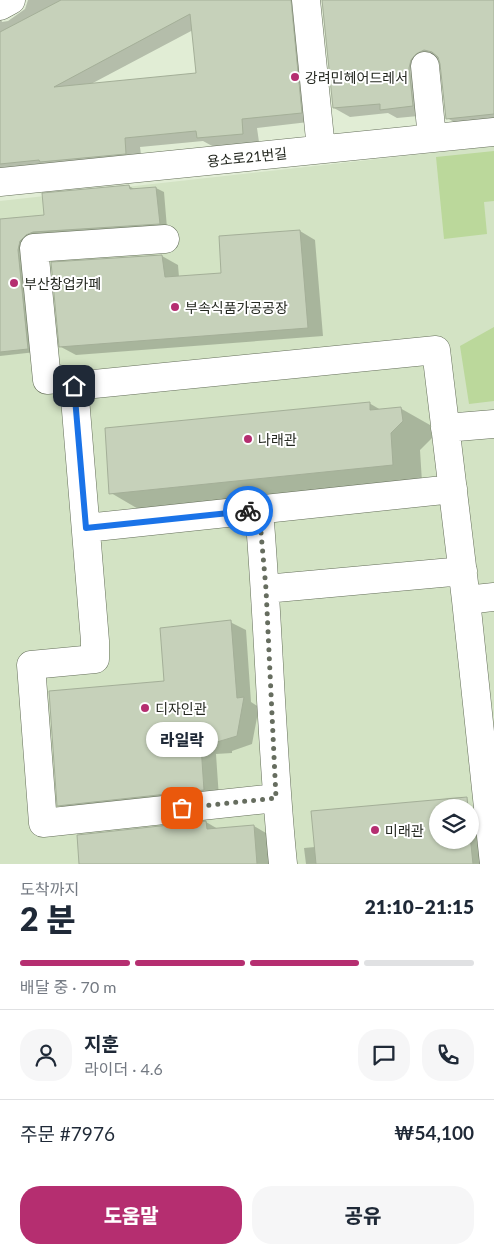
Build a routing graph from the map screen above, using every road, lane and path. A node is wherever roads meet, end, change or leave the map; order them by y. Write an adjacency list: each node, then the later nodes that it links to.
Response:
1 (11, 0): 3 (street)
2 (306, 0): 7 (street)
3 (0, 6)
4 (426, 66): 6 (street)
5 (494, 132): 6 (street, 용소로21번길)
6 (432, 138): 7 (street, 용소로21번길)
7 (321, 149): 8 (street, 용소로21번길)
8 (0, 182)
9 (165, 239): 10 (street)
10 (74, 386): 12 (street); 15 (street)
11 (494, 424): 12 (street)
12 (445, 428): 13 (street)
13 (452, 489): 14 (street); 16 (street)
14 (259, 510): 15 (street); 17 (street)
15 (86, 528): 21 (street)
16 (463, 571): 17 (street); 19 (street)
17 (266, 589): 21 (street)
18 (494, 597): 19 (street)
19 (466, 600): 20 (street)
20 (490, 781): 23 (street)
21 (276, 798): 22 (street)
22 (283, 864)
23 (494, 864)

